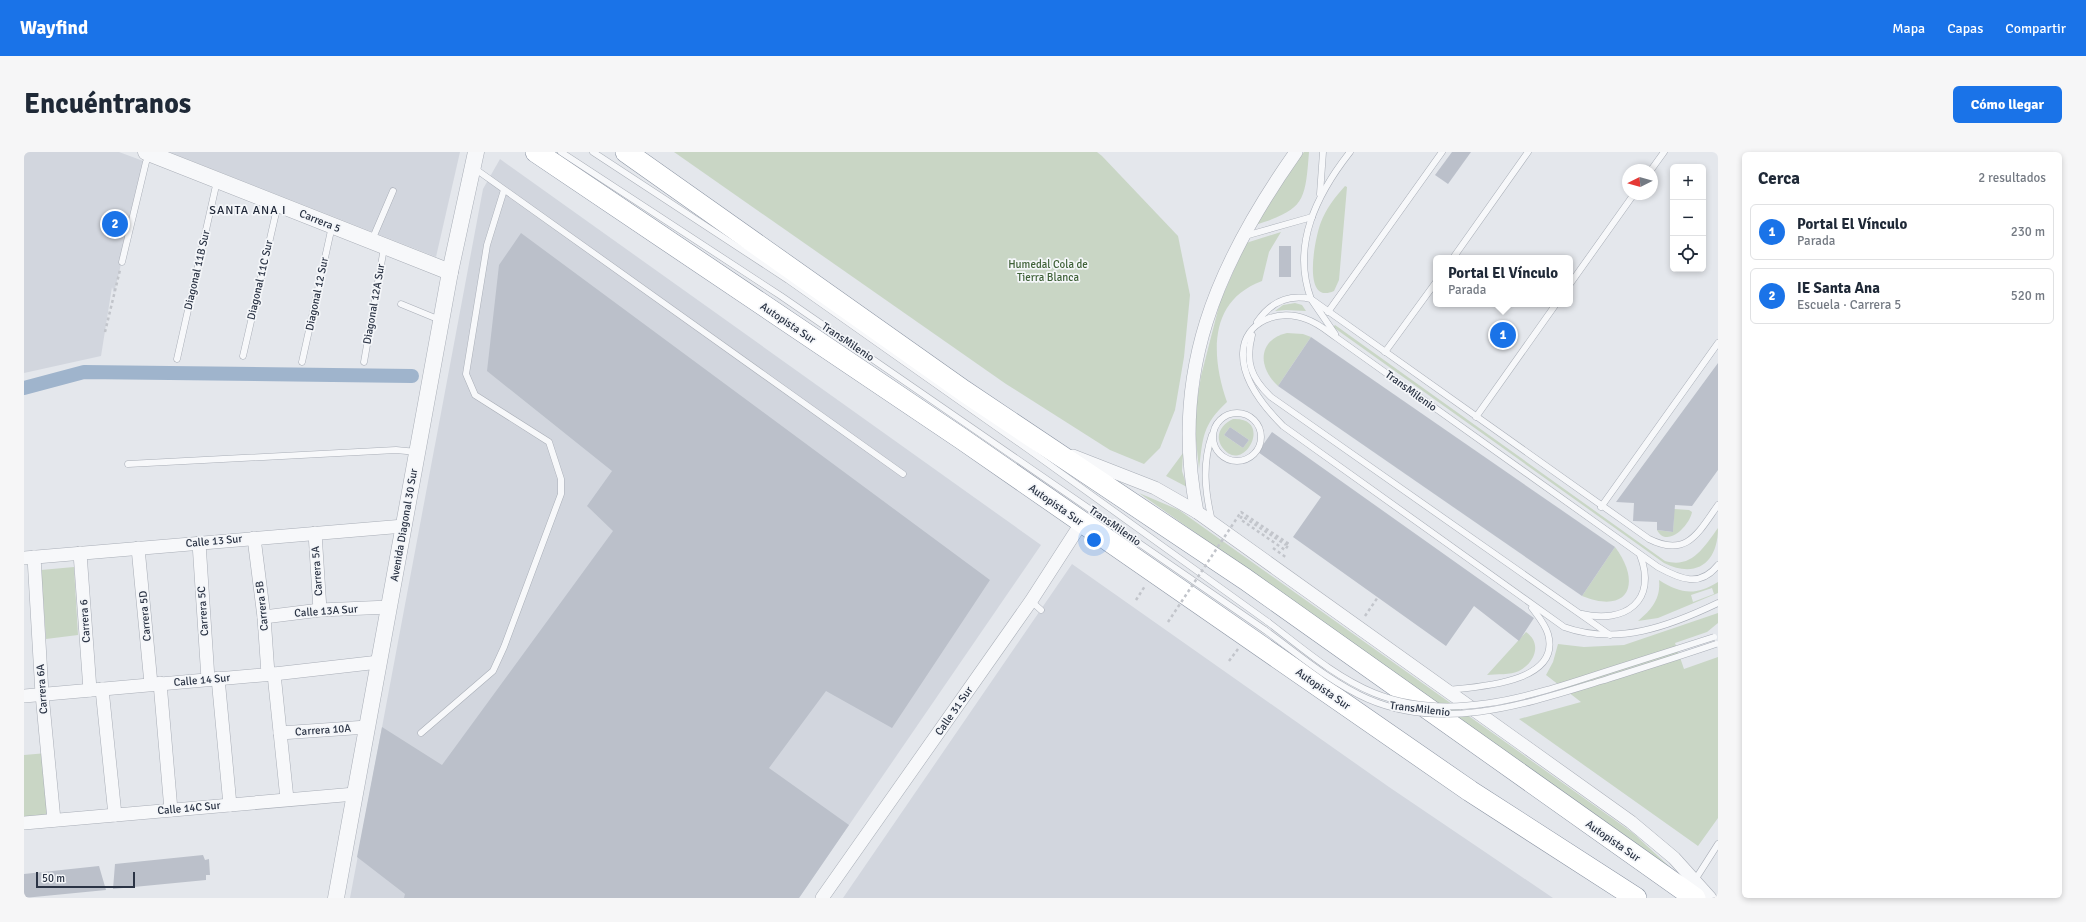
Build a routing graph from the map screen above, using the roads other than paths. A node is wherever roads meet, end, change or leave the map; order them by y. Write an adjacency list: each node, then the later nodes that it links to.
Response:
1 (536, 152): 51 (highway, Autopista Sur)
2 (562, 152): 70 (lane, TransMilenio, bridge)
3 (593, 152): 69 (lane, TransMilenio, bridge)
4 (626, 152): 44 (highway, Autopista Sur)
5 (1296, 152): 22 (street)
6 (1323, 152): 17 (lane, TransMilenio)
7 (1350, 152): 17 (lane, TransMilenio)
8 (1442, 152): 32 (lane)
9 (1528, 152): 24 (lane)
10 (1664, 152): 13 (lane)
11 (148, 153): 14 (street, Carrera 5); 25 (lane)
12 (474, 160): 15 (lane); 26 (street, Avenida Diagonal 30 Sur)
13 (1656, 164)
14 (217, 180): 19 (street, Carrera 5); 39 (lane, Diagonal 11B Sur)
15 (504, 190): 47 (lane); 81 (lane)
16 (393, 191): 23 (lane, Diagonal 12A Sur)
17 (1320, 196): 20 (lane, TransMilenio)
18 (1630, 200): 27 (lane)
19 (278, 204): 21 (street, Carrera 5); 38 (lane, Diagonal 11C Sur)
20 (1312, 217): 22 (lane); 29 (lane, TransMilenio)
21 (332, 226): 23 (street, Carrera 5); 40 (lane, Diagonal 12 Sur)
22 (1243, 236): 50 (street)
23 (378, 244): 26 (street, Carrera 5); 41 (lane, Diagonal 12A Sur)
24 (1455, 255)
25 (122, 262)
26 (450, 272): 33 (street, Avenida Diagonal 30 Sur)
27 (1573, 280)
28 (1433, 286): 37 (lane, TransMilenio)
29 (1311, 299): 32 (lane, TransMilenio); 34 (lane, TransMilenio); 35 (lane, TransMilenio)
30 (401, 304): 33 (lane)
31 (1554, 307): 42 (lane)
32 (1328, 312): 37 (lane, TransMilenio)
33 (441, 321): 45 (street, Avenida Diagonal 30 Sur)
34 (1254, 327): 35 (lane, TransMilenio); 62 (lane, TransMilenio); 66 (lane, TransMilenio)
35 (1337, 338): 59 (lane, TransMilenio)
36 (1718, 343): 49 (lane)
37 (1386, 352): 42 (lane, TransMilenio)
38 (243, 356)
39 (177, 359)
40 (302, 362)
41 (364, 362)
42 (1476, 416): 49 (lane, TransMilenio)
43 (1214, 430): 43 (lane); 52 (lane)
44 (1046, 446): 50 (street); 90 (highway, Autopista Sur)
45 (417, 452): 46 (lane); 53 (street, Avenida Diagonal 30 Sur)
46 (128, 464)
47 (904, 474)
48 (1718, 505): 49 (lane, TransMilenio)
49 (1601, 507)
50 (1197, 512): 52 (street)
51 (1082, 522): 92 (street, Calle 31 Sur); 93 (highway, Autopista Sur)
52 (1213, 524): 76 (street)
53 (404, 526): 54 (street, Calle 13 Sur); 64 (street, Avenida Diagonal 30 Sur)
54 (315, 533): 55 (street, Calle 13 Sur); 65 (street, Carrera 5A)
55 (254, 538): 56 (street, Calle 13 Sur); 67 (street, Carrera 5B)
56 (199, 543): 57 (street, Calle 13 Sur); 73 (street, Carrera 5C)
57 (138, 548): 58 (street, Calle 13 Sur); 74 (street, Carrera 5D)
58 (80, 553): 60 (street, Calle 13 Sur); 75 (street, Carrera 6)
59 (1640, 555): 61 (lane, TransMilenio); 66 (lane, TransMilenio)
60 (29, 557): 77 (street, Carrera 6A)
61 (1718, 565)
62 (1529, 603): 68 (lane, TransMilenio); 76 (lane, TransMilenio)
63 (1718, 604): 68 (lane, TransMilenio)
64 (389, 608): 65 (street, Calle 13A Sur); 71 (street, Avenida Diagonal 30 Sur)
65 (320, 610): 67 (street, Calle 13A Sur)
66 (1579, 613): 68 (lane, TransMilenio)
67 (264, 617): 72 (street, Carrera 5B)
68 (1610, 635)
69 (1716, 636)
70 (1717, 644)
71 (379, 662): 72 (street, Calle 14 Sur); 79 (street, Avenida Diagonal 30 Sur)
72 (271, 674): 73 (street, Calle 14 Sur); 80 (street, Carrera 5B)
73 (213, 678): 74 (street, Calle 14 Sur); 84 (street, Carrera 5C)
74 (155, 684): 75 (street, Calle 14 Sur); 85 (street, Carrera 5D)
75 (96, 689): 77 (street, Calle 14 Sur); 86 (street, Carrera 6)
76 (1447, 690): 90 (street)
77 (42, 694): 78 (street, Calle 14 Sur); 87 (street, Carrera 6A)
78 (24, 696)
79 (367, 727): 80 (street, Carrera 10A); 82 (street, Avenida Diagonal 30 Sur)
80 (280, 733): 83 (street, Carrera 5B)
81 (421, 733)
82 (355, 794): 83 (street, Calle 14C Sur); 91 (street, Avenida Diagonal 30 Sur)
83 (287, 799): 84 (street, Calle 14C Sur)
84 (230, 805): 85 (street, Calle 14C Sur)
85 (171, 810): 86 (street, Calle 14C Sur)
86 (115, 815): 87 (street, Calle 14C Sur)
87 (54, 820): 88 (street, Calle 14C Sur)
88 (24, 823)
89 (1718, 844): 90 (lane)
90 (1695, 889): 94 (street)
91 (336, 898)
92 (822, 898)
93 (1636, 898)
94 (1710, 898)

